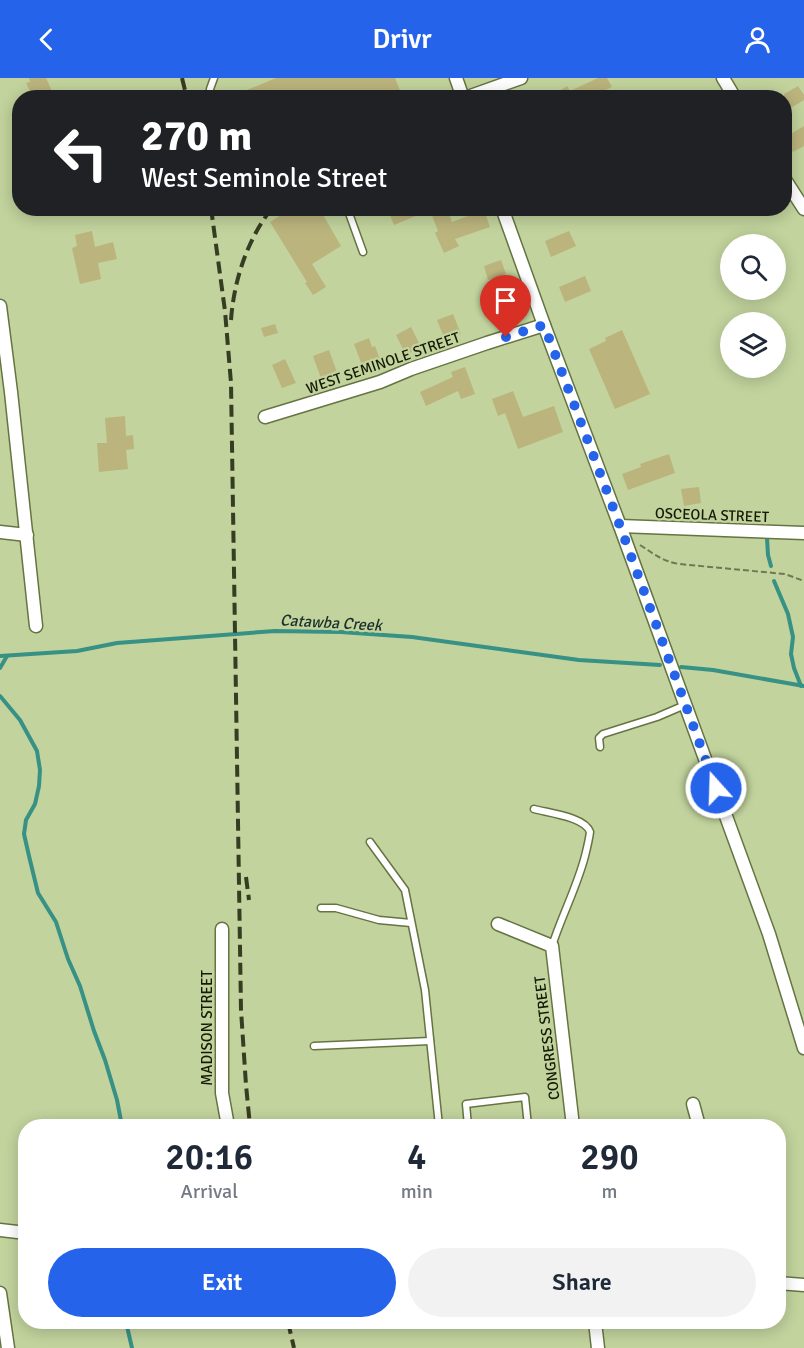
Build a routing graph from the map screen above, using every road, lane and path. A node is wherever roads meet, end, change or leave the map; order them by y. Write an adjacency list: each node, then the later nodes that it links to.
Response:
1 (521, 78): 2 (street)
2 (487, 90)
3 (792, 190): 4 (street)
4 (804, 209)
5 (350, 216): 7 (lane)
6 (505, 216): 9 (street)
7 (363, 252)
8 (0, 306): 14 (street)
9 (544, 325): 10 (street, WEST SEMINOLE STREET); 11 (street)
10 (265, 417)
11 (620, 526): 13 (street, OSCEOLA STREET); 15 (street)
12 (0, 532): 14 (street)
13 (804, 533)
14 (27, 535): 17 (street)
15 (627, 545): 16 (path); 18 (street)
16 (804, 581)
17 (36, 626)
18 (685, 705): 19 (lane); 29 (street)
19 (600, 747)
20 (534, 809): 26 (lane)
21 (370, 842): 23 (lane)
22 (321, 908): 23 (lane)
23 (411, 923): 27 (lane)
24 (498, 924): 26 (street)
25 (222, 929): 31 (street, MADISON STREET)
26 (552, 946): 35 (street, CONGRESS STREET)
27 (430, 1041): 28 (lane); 32 (lane)
28 (314, 1046)
29 (804, 1048)
30 (693, 1104): 36 (street)
31 (227, 1119)
32 (438, 1119)
33 (467, 1119): 34 (lane)
34 (527, 1119)
35 (572, 1119)
36 (697, 1119)
37 (0, 1230): 38 (street)
38 (18, 1232)
39 (786, 1284): 40 (street)
40 (804, 1285)
41 (0, 1293): 43 (street)
42 (597, 1329): 44 (street)
43 (8, 1348)
44 (598, 1348)

